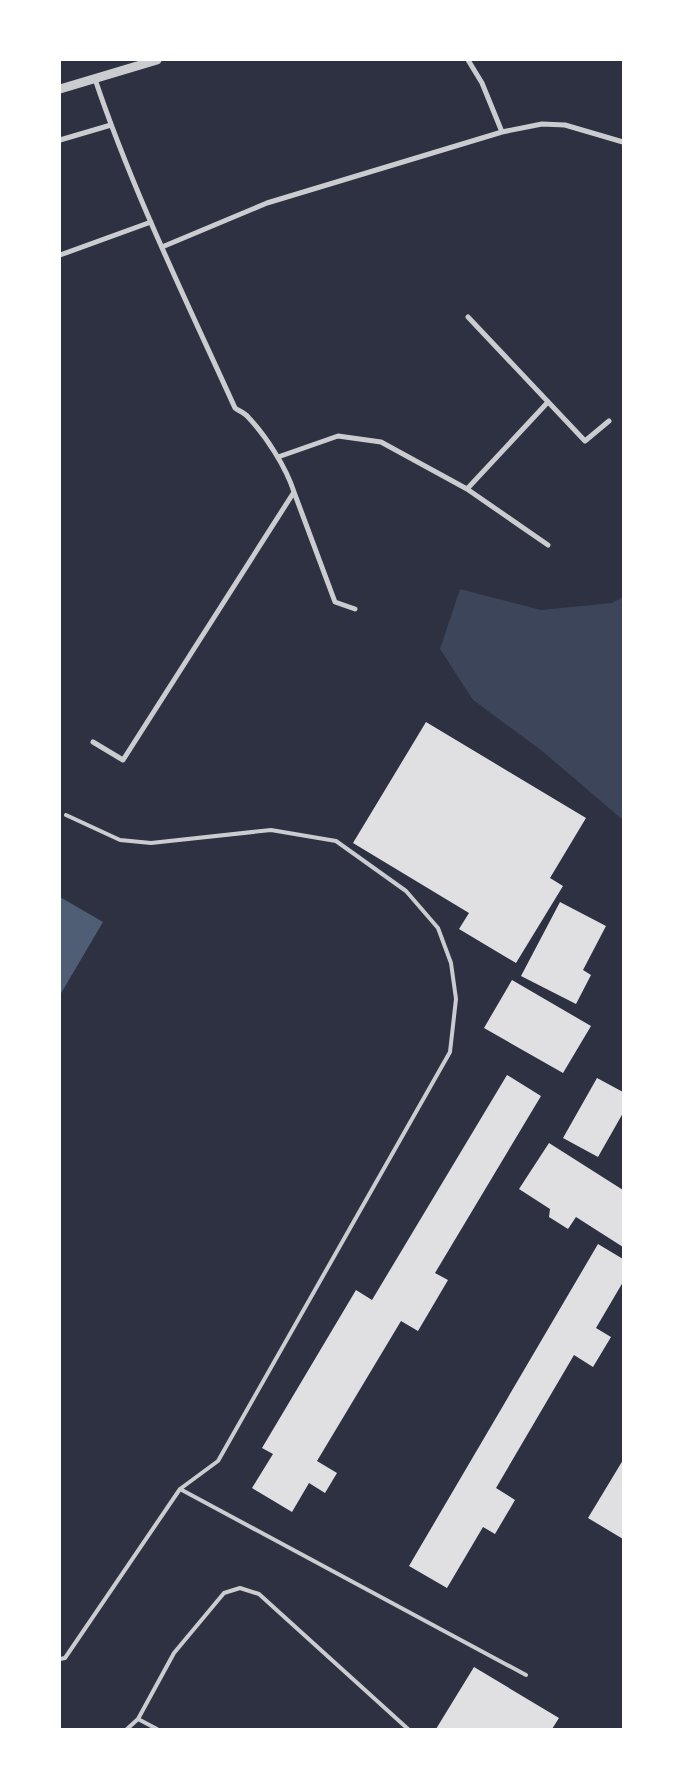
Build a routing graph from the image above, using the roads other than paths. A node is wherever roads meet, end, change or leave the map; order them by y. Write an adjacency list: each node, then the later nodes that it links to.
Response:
1 (157, 60): 3 (street)
2 (468, 60): 6 (street)
3 (95, 79): 4 (street); 5 (street)
4 (60, 89)
5 (111, 125): 7 (street); 9 (street)
6 (502, 132): 8 (street); 10 (street)
7 (60, 140)
8 (623, 142)
9 (151, 222): 10 (street); 11 (street)
10 (162, 247): 15 (street)
11 (60, 254)
12 (468, 317): 13 (street)
13 (548, 402): 14 (street); 16 (street)
14 (609, 421)
15 (278, 457): 16 (street); 17 (street)
16 (468, 489): 18 (street)
17 (294, 492): 19 (street); 20 (street)
18 (548, 545)
19 (355, 609)
20 (93, 742)
21 (66, 815): 22 (lane)
22 (180, 1490): 23 (lane); 24 (lane)
23 (60, 1659)
24 (526, 1675)
25 (138, 1718): 26 (lane); 27 (lane); 28 (lane)
26 (127, 1729)
27 (157, 1729)
28 (408, 1729)

